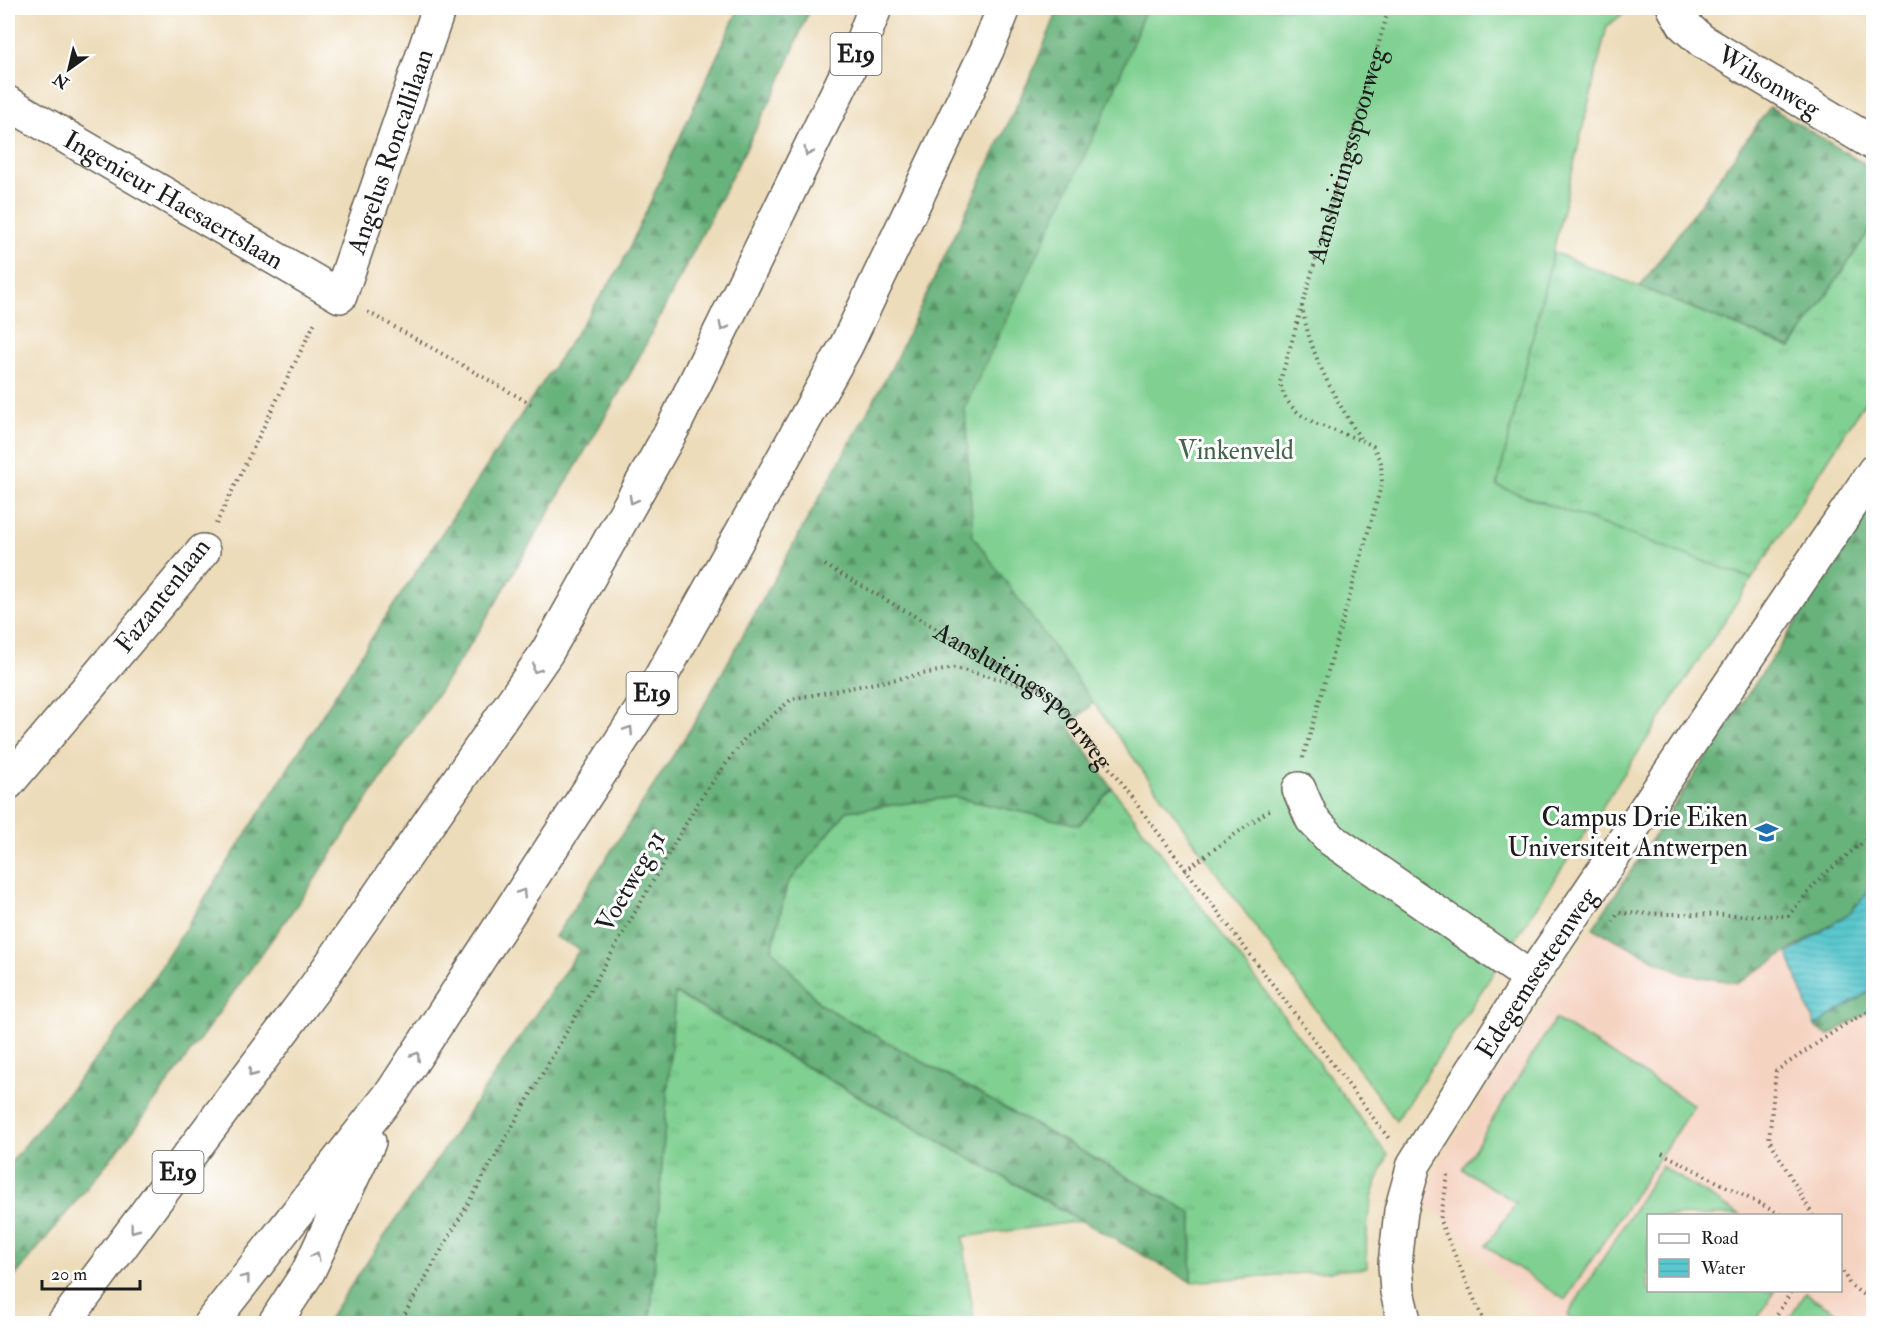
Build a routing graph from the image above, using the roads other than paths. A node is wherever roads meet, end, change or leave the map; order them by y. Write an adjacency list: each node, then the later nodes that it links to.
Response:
1 (440, 8): 7 (main road, Angelus Roncallilaan)
2 (875, 8): 14 (main road, E19, one-way to 14)
3 (1004, 8): 13 (main road, E19, one-way to 3)
4 (1674, 8): 6 (main road, Wilsonweg)
5 (8, 103): 7 (main road, Ingenieur Haesaertslaan)
6 (1874, 144)
7 (340, 296)
8 (1874, 471): 12 (main road, Edegemsesteenweg)
9 (203, 551): 10 (main road, Fazantenlaan)
10 (8, 783)
11 (1299, 789): 12 (main road)
12 (1531, 978): 17 (main road, Edegemsesteenweg)
13 (393, 1091): 15 (main road, E19, one-way to 13); 16 (main road, one-way to 13)
14 (60, 1321)
15 (210, 1323)
16 (274, 1323)
17 (1405, 1323)

